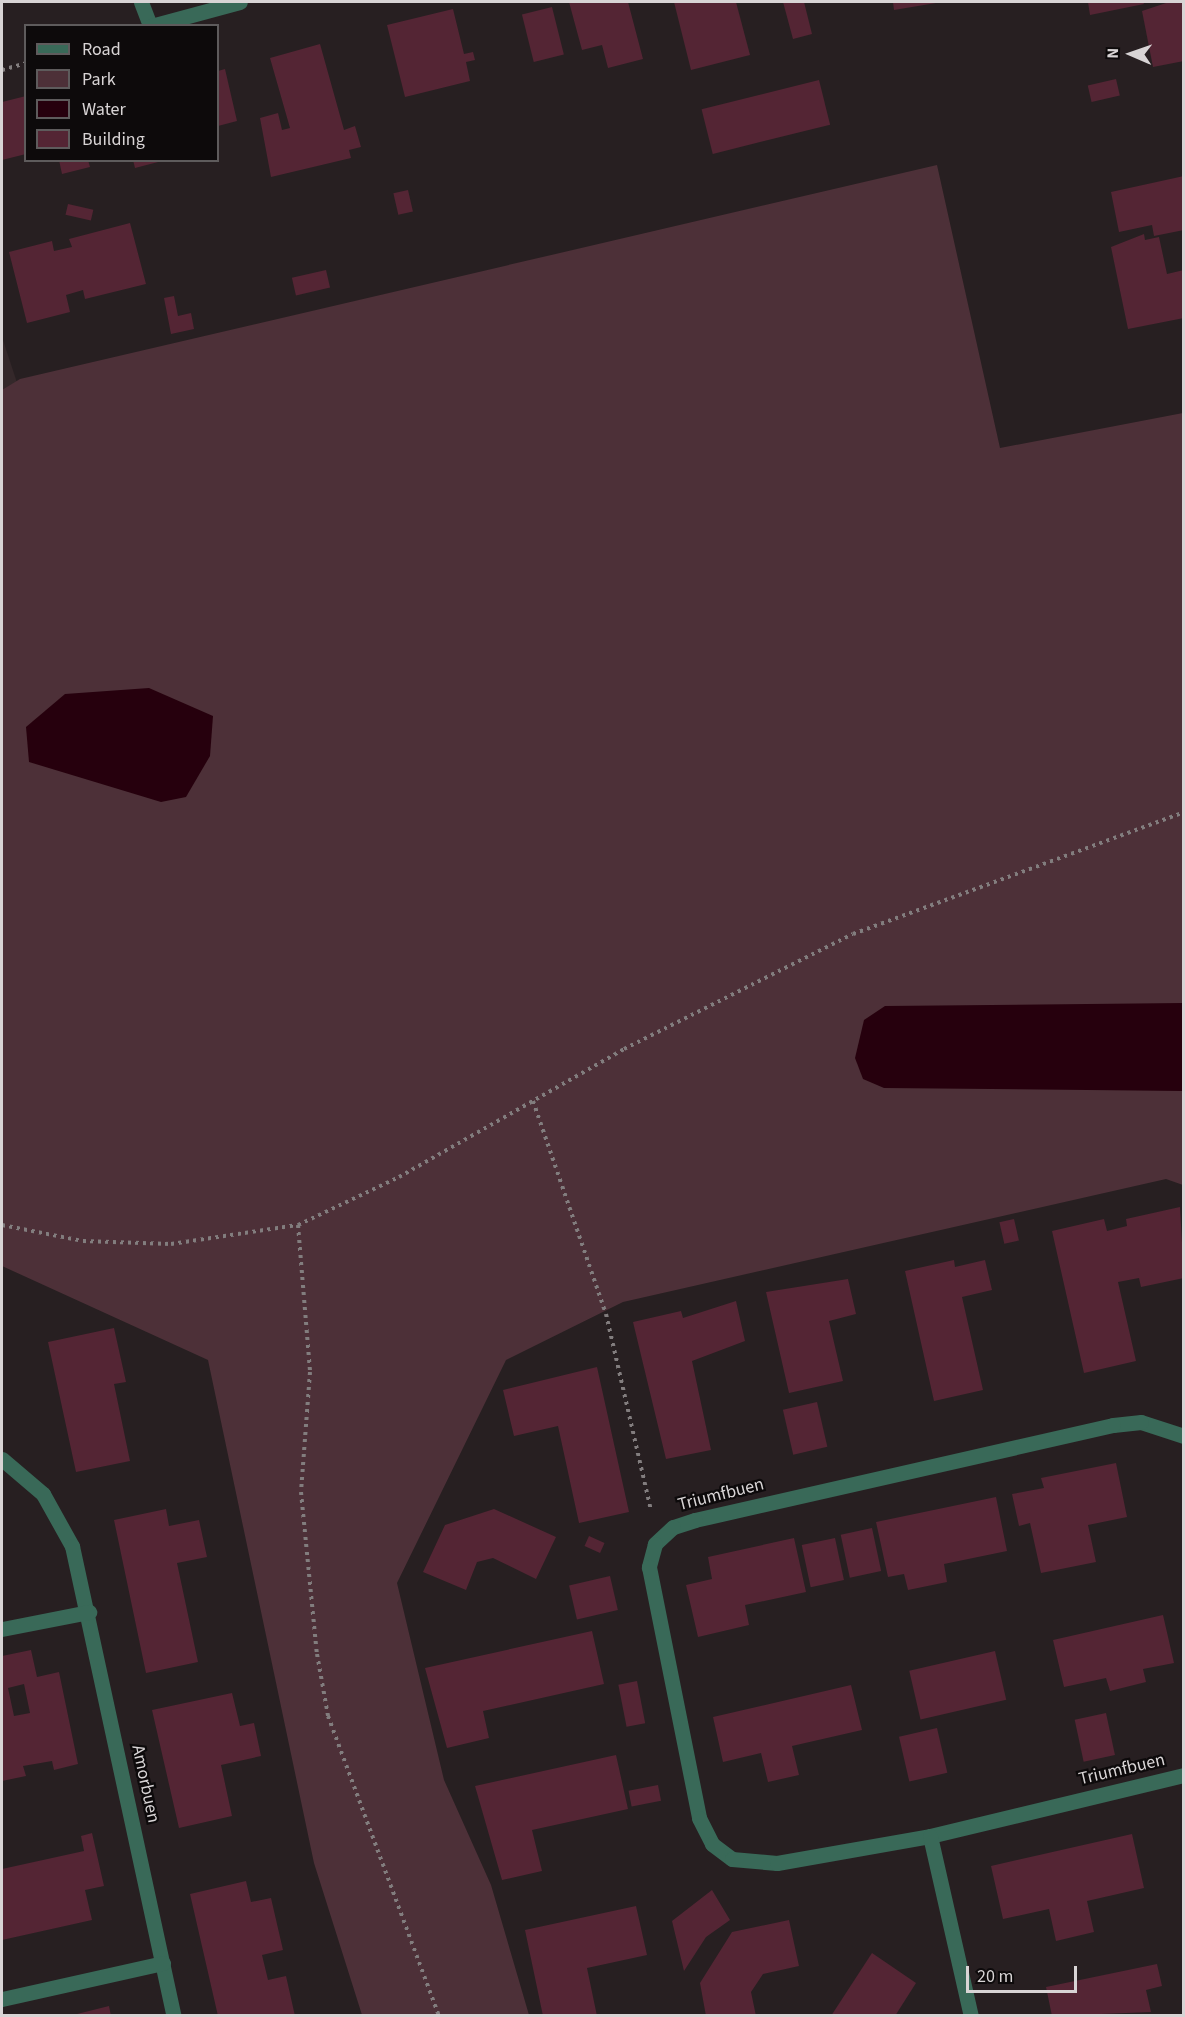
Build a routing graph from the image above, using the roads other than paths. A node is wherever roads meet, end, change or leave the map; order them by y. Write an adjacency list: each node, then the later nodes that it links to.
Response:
1 (141, 2): 3 (street)
2 (240, 2): 4 (street)
3 (150, 24)
4 (158, 24)
5 (1184, 1436): 10 (street, Triumfbuen)
6 (2, 1459): 7 (street, Amorbuen)
7 (89, 1612): 8 (street); 11 (street, Amorbuen)
8 (2, 1629)
9 (1184, 1775): 10 (street, Triumfbuen)
10 (930, 1836): 14 (street)
11 (163, 1963): 12 (street); 13 (street, Amorbuen)
12 (2, 1999)
13 (174, 2016)
14 (971, 2016)

